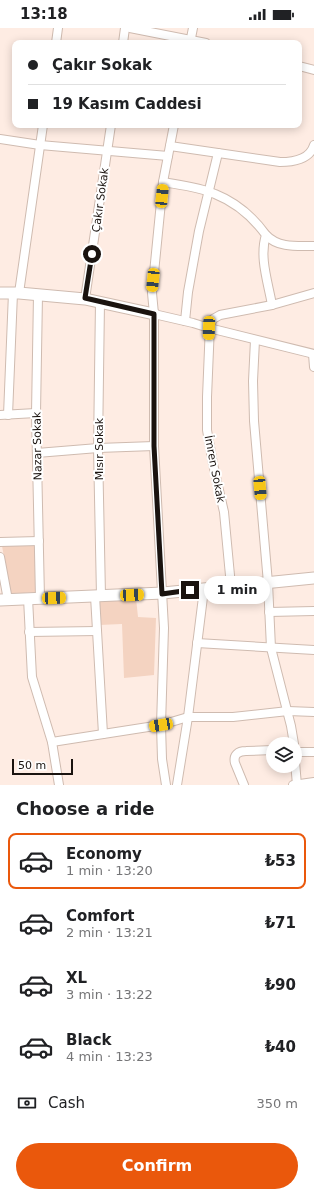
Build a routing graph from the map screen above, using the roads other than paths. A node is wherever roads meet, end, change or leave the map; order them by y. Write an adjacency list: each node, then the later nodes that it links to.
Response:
1 (58, 28): 5 (street)
2 (125, 28): 6 (street)
3 (130, 28): 7 (street)
4 (193, 28): 8 (street)
5 (56, 40)
6 (123, 40)
7 (185, 40)
8 (190, 40)
9 (302, 67): 10 (street)
10 (314, 70)
11 (43, 128): 15 (street)
12 (111, 128): 18 (street, Çakır Sokak)
13 (173, 128): 16 (street)
14 (0, 139): 15 (street)
15 (40, 145): 18 (street); 26 (street)
16 (170, 146): 19 (street); 20 (street)
17 (314, 147): 19 (street)
18 (107, 151): 20 (street); 29 (street, Çakır Sokak)
19 (218, 153): 22 (street)
20 (168, 156): 21 (street)
21 (163, 182): 22 (street); 32 (street)
22 (209, 192): 23 (street); 33 (street)
23 (266, 235): 24 (street); 31 (street)
24 (314, 244)
25 (0, 293): 26 (street)
26 (16, 293): 28 (street); 39 (street)
27 (314, 293): 31 (street)
28 (38, 295): 29 (street); 38 (street, Nazar Sokak)
29 (85, 298): 30 (street)
30 (100, 302): 32 (street); 41 (street, Mısır Sokak)
31 (272, 304): 34 (street)
32 (154, 314): 33 (street); 40 (street)
33 (185, 321): 34 (street)
34 (209, 328): 35 (street); 48 (street, İmren Sokak)
35 (255, 340): 36 (street); 47 (street)
36 (313, 354): 37 (street)
37 (314, 367)
38 (36, 413): 39 (street); 42 (street, Nazar Sokak)
39 (4, 415)
40 (154, 446): 41 (street); 50 (street)
41 (98, 448): 42 (street); 51 (street, Mısır Sokak)
42 (37, 453): 43 (street, Nazar Sokak)
43 (39, 540): 44 (street); 53 (street, Nazar Sokak)
44 (0, 542)
45 (0, 557): 54 (street)
46 (314, 578): 47 (street)
47 (268, 583): 48 (street); 56 (street)
48 (231, 586): 49 (street)
49 (204, 588): 50 (street); 59 (street)
50 (162, 594): 51 (street); 65 (street)
51 (98, 596): 53 (street); 57 (street, Mısır Sokak)
52 (28, 598): 53 (street); 54 (street); 58 (street)
53 (40, 598)
54 (4, 600)
55 (314, 611): 56 (street)
56 (269, 612): 60 (street)
57 (97, 631): 58 (street); 66 (street, Mısır Sokak)
58 (29, 632): 68 (street)
59 (197, 643): 60 (street); 64 (street)
60 (271, 648): 61 (street); 62 (street)
61 (314, 650)
62 (288, 711): 63 (street); 64 (street); 67 (street)
63 (314, 712)
64 (188, 717): 65 (street); 76 (street)
65 (161, 725): 66 (street); 75 (street)
66 (103, 734): 68 (street)
67 (293, 737)
68 (52, 742): 74 (street)
69 (266, 750): 77 (street)
70 (302, 752): 71 (street)
71 (314, 752)
72 (295, 773): 78 (street)
73 (314, 782): 78 (street)
74 (59, 785)
75 (166, 785)
76 (177, 785)
77 (244, 785)
78 (295, 785)

